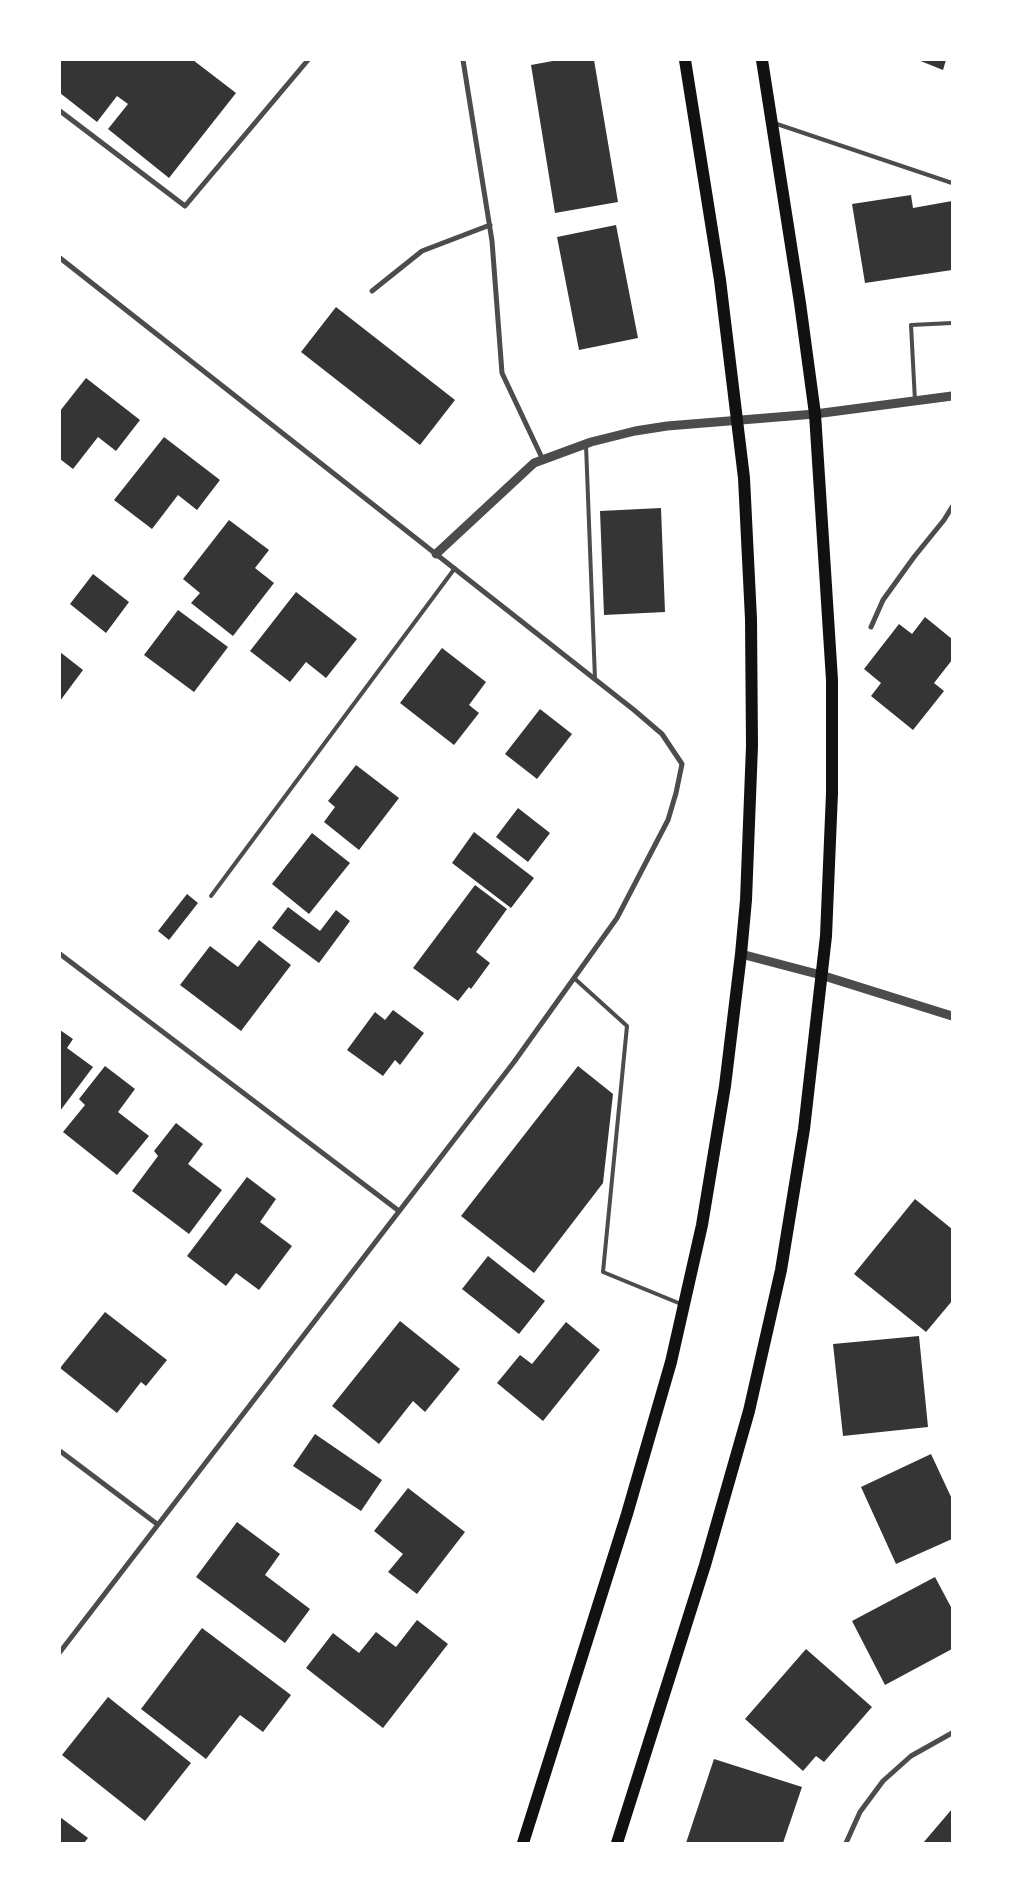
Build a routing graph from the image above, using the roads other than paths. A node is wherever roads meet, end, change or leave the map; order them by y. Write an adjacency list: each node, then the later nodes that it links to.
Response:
1 (308, 60): 5 (street)
2 (463, 60): 8 (street)
3 (685, 60): 15 (main road)
4 (762, 60): 6 (main road)
5 (60, 111)
6 (772, 122): 7 (lane); 14 (main road)
7 (952, 183)
8 (490, 225): 10 (street); 17 (street)
9 (60, 258): 19 (street)
10 (372, 291)
11 (952, 323): 13 (lane)
12 (952, 396): 13 (street)
13 (915, 401): 14 (street)
14 (815, 414): 15 (street); 26 (main road)
15 (738, 420): 16 (street); 25 (main road)
16 (586, 443): 17 (street); 22 (lane)
17 (543, 460): 19 (street)
18 (952, 507): 21 (street)
19 (436, 554): 20 (street)
20 (454, 568): 22 (street); 23 (lane)
21 (871, 627)
22 (595, 679): 27 (street)
23 (211, 896)
24 (60, 954): 29 (street)
25 (741, 954): 26 (street); 30 (main road)
26 (821, 975): 28 (street); 36 (main road)
27 (574, 978): 29 (street); 30 (lane)
28 (952, 1016)
29 (399, 1211): 32 (street)
30 (684, 1304): 35 (main road)
31 (60, 1451): 32 (street)
32 (157, 1524): 33 (street)
33 (60, 1652)
34 (952, 1733): 37 (street)
35 (523, 1843)
36 (617, 1843)
37 (846, 1843)

